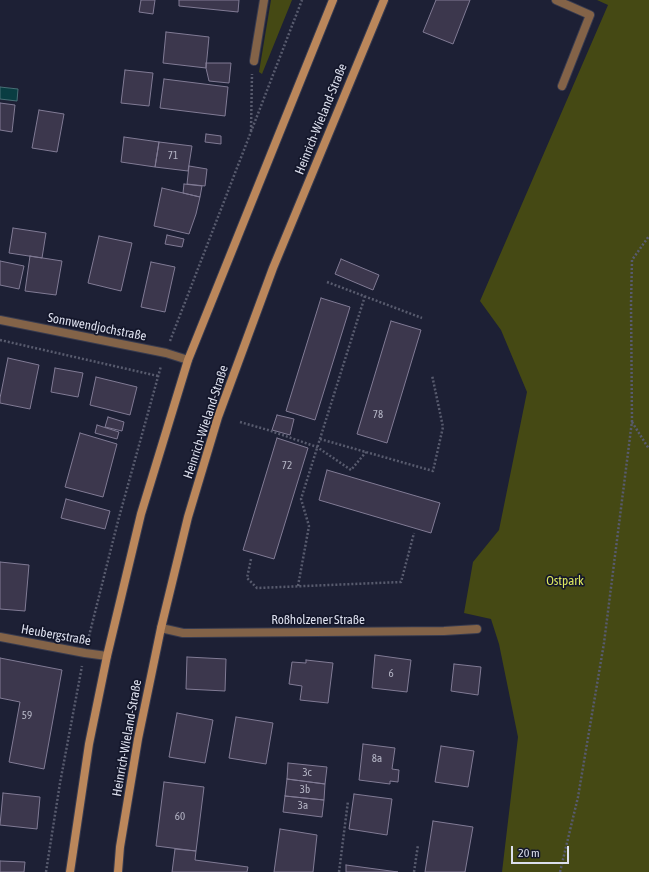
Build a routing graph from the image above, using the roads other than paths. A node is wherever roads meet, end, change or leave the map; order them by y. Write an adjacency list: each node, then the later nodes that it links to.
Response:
1 (264, 0): 5 (street)
2 (333, 0): 8 (main road)
3 (384, 0): 9 (main road, Heinrich-Wieland-Straße)
4 (556, 0): 6 (street)
5 (254, 62)
6 (562, 86)
7 (0, 320): 8 (street, Sonnwendjochstraße)
8 (188, 360): 12 (main road)
9 (161, 628): 10 (street, Roßholzener Straße); 14 (main road, Heinrich-Wieland-Straße)
10 (477, 629)
11 (0, 637): 12 (street, Heubergstraße)
12 (107, 656): 13 (main road)
13 (70, 872)
14 (118, 872)

